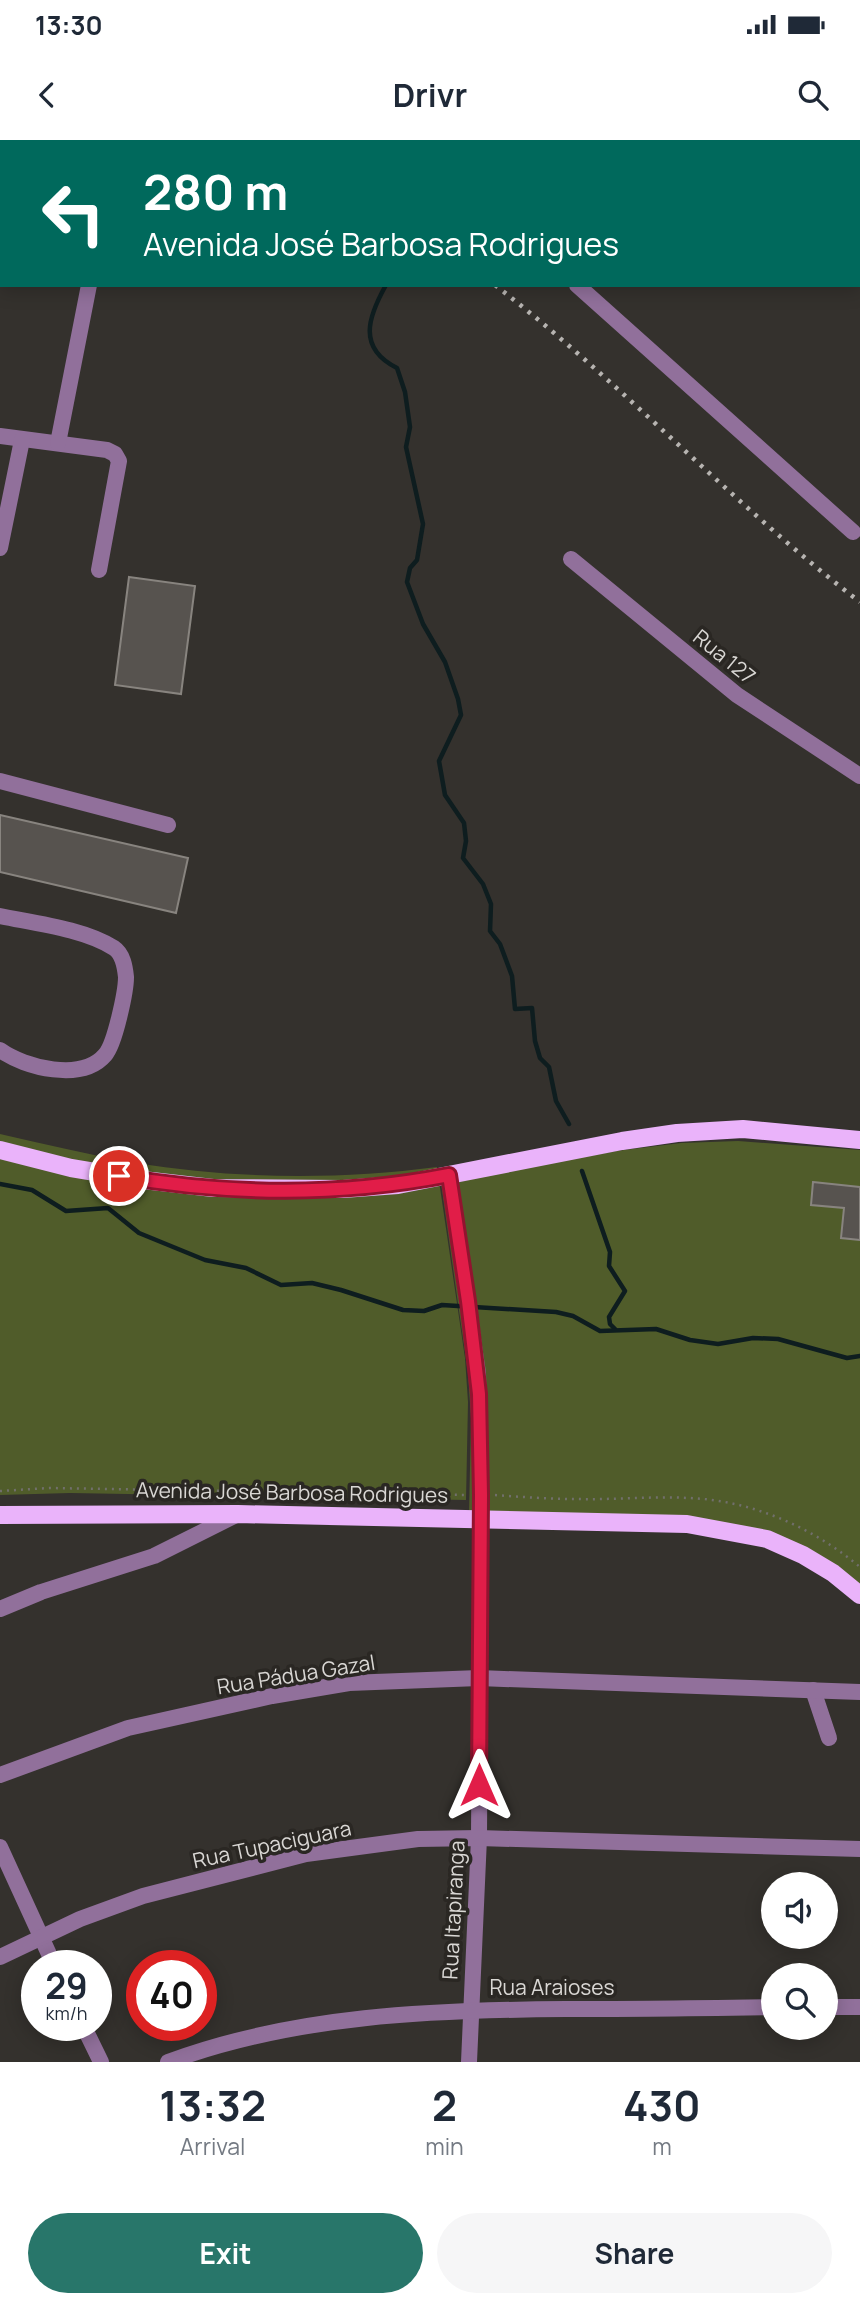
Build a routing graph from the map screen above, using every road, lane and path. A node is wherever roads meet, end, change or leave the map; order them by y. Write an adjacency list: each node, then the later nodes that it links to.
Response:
1 (89, 287): 5 (street)
2 (580, 287): 6 (street)
3 (0, 436): 4 (street)
4 (22, 440): 5 (street); 7 (street)
5 (58, 443): 9 (street)
6 (853, 532)
7 (0, 548)
8 (571, 559): 10 (street, Rua 127)
9 (99, 570)
10 (860, 776)
11 (0, 780): 12 (street)
12 (168, 825)
13 (0, 916): 14 (street)
14 (0, 1050)
15 (860, 1140): 17 (main road)
16 (0, 1150): 17 (main road)
17 (449, 1175): 19 (street, Rua Itapiranga)
18 (0, 1491): 19 (path)
19 (481, 1495): 22 (street, Rua Itapiranga); 23 (path)
20 (238, 1514): 21 (main road, Avenida José Barbosa Rodrigues); 22 (main road, Avenida José Barbosa Rodrigues); 25 (street)
21 (0, 1515)
22 (481, 1518): 24 (main road, Avenida José Barbosa Rodrigues); 26 (street, Rua Itapiranga)
23 (860, 1567)
24 (860, 1595)
25 (0, 1609)
26 (480, 1678): 27 (street, Rua Pádua Gazal); 30 (street, Rua Pádua Gazal); 31 (street, Rua Itapiranga)
27 (813, 1690): 28 (street, Rua Pádua Gazal); 29 (street)
28 (860, 1692)
29 (829, 1738)
30 (0, 1775)
31 (479, 1839): 33 (street, Rua Tupaciguara); 34 (street, Rua Tupaciguara); 40 (street, Rua Itapiranga)
32 (0, 1847): 34 (street)
33 (860, 1849)
34 (40, 1937): 35 (street); 36 (street, Rua Tupaciguara)
35 (46, 1950)
36 (0, 1957)
37 (761, 2007): 40 (street, Rua Araioses)
38 (838, 2007): 39 (street)
39 (860, 2007)
40 (470, 2010): 43 (street, Rua Araioses); 44 (street, Rua Itapiranga)
41 (91, 2041): 42 (street)
42 (101, 2062)
43 (168, 2062)
44 (469, 2062)

